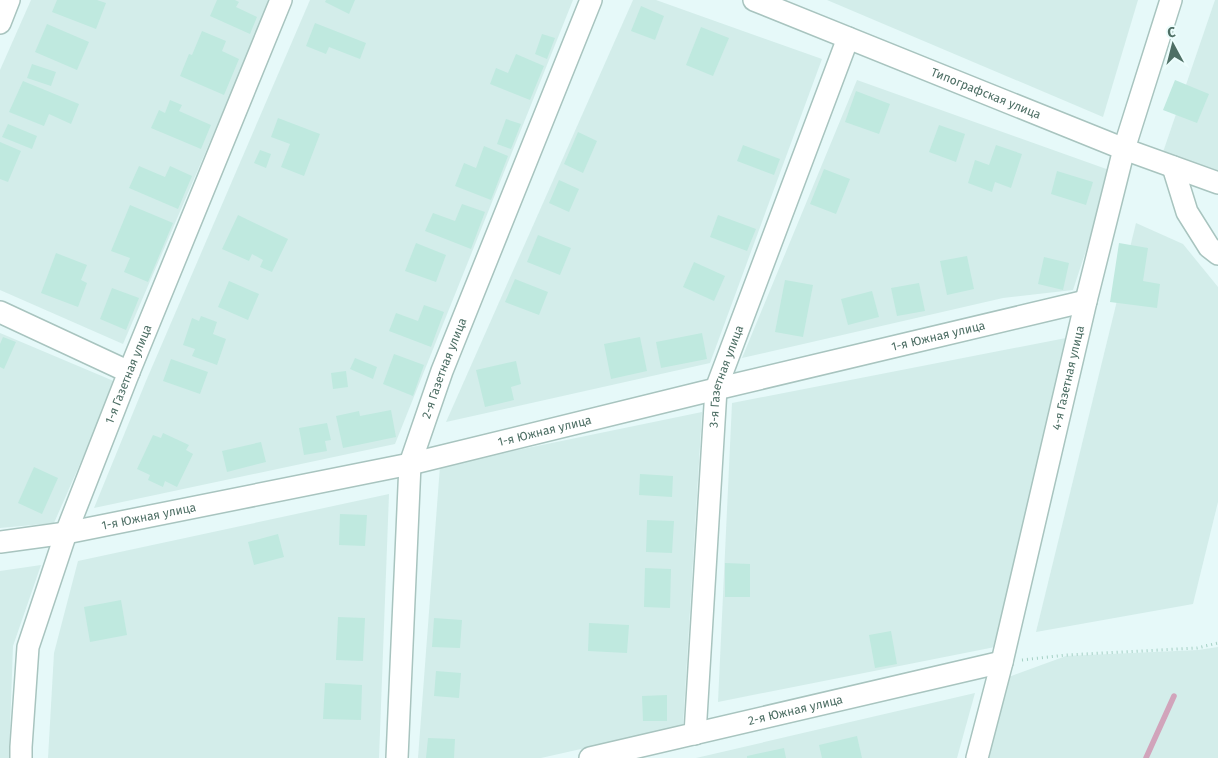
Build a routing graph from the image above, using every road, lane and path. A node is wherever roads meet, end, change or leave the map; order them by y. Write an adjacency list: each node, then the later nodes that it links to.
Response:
1 (9, 0): 6 (street)
2 (281, 0): 14 (street, 1-я Газетная улица)
3 (591, 0): 16 (street, 2-я Газетная улица)
4 (754, 0): 7 (street, Типографская улица)
5 (1172, 0): 8 (street, 4-я Газетная улица)
6 (0, 22)
7 (848, 38): 8 (street, Типографская улица); 15 (street, 3-я Газетная улица)
8 (1124, 149): 9 (street, Типографская улица); 12 (street, 4-я Газетная улица)
9 (1173, 167): 10 (street, Типографская улица); 11 (street)
10 (1218, 183)
11 (1218, 254)
12 (1086, 301): 15 (street, 1-я Южная улица); 20 (street, 4-я Газетная улица)
13 (0, 312): 14 (street)
14 (129, 372): 17 (street, 1-я Газетная улица)
15 (716, 389): 16 (street, 1-я Южная улица); 21 (street, 3-я Газетная улица)
16 (410, 464): 17 (street, 1-я Южная улица); 23 (street, 2-я Газетная улица)
17 (66, 533): 18 (street, 1-я Южная улица); 22 (street, 1-я Газетная улица)
18 (0, 542)
19 (1218, 643): 20 (path)
20 (1002, 662): 21 (street, 2-я Южная улица); 25 (street, 4-я Газетная улица)
21 (695, 734): 24 (street, 2-я Южная улица)
22 (21, 758)
23 (397, 758)
24 (590, 758)
25 (977, 758)

